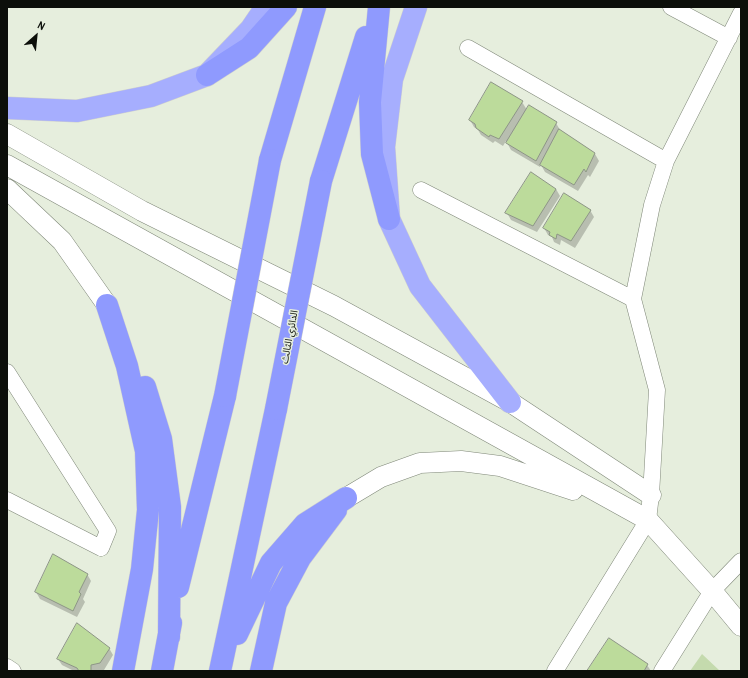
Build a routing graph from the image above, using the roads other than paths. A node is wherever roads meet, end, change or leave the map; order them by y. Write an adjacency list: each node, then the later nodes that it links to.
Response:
1 (266, 7): 10 (highway)
2 (286, 7): 10 (highway)
3 (316, 7): 30 (highway, bridge)
4 (377, 7): 17 (highway); 32 (highway, الدائري الثالث, bridge)
5 (416, 7): 17 (highway)
6 (671, 7): 8 (street)
7 (741, 13): 8 (street)
8 (729, 38): 13 (street)
9 (468, 48): 13 (street)
10 (207, 75): 11 (highway)
11 (7, 108)
12 (7, 134): 21 (street)
13 (666, 161): 18 (street)
14 (7, 165): 25 (street)
15 (7, 189): 19 (street)
16 (421, 190): 18 (street)
17 (389, 218): 21 (highway)
18 (633, 299): 22 (street)
19 (107, 305): 30 (highway); 34 (highway)
20 (7, 372): 24 (street)
21 (510, 402): 22 (street)
22 (651, 495): 26 (street)
23 (346, 498): 25 (street); 32 (highway); 36 (highway)
24 (7, 500)
25 (629, 510): 26 (street)
26 (648, 520): 28 (street); 37 (street)
27 (741, 561): 28 (street)
28 (712, 591): 29 (street); 38 (street)
29 (741, 626)
30 (168, 637): 35 (highway)
31 (7, 667): 33 (street)
32 (221, 670)
33 (13, 671)
34 (123, 671)
35 (162, 671)
36 (261, 671)
37 (555, 671)
38 (662, 671)

